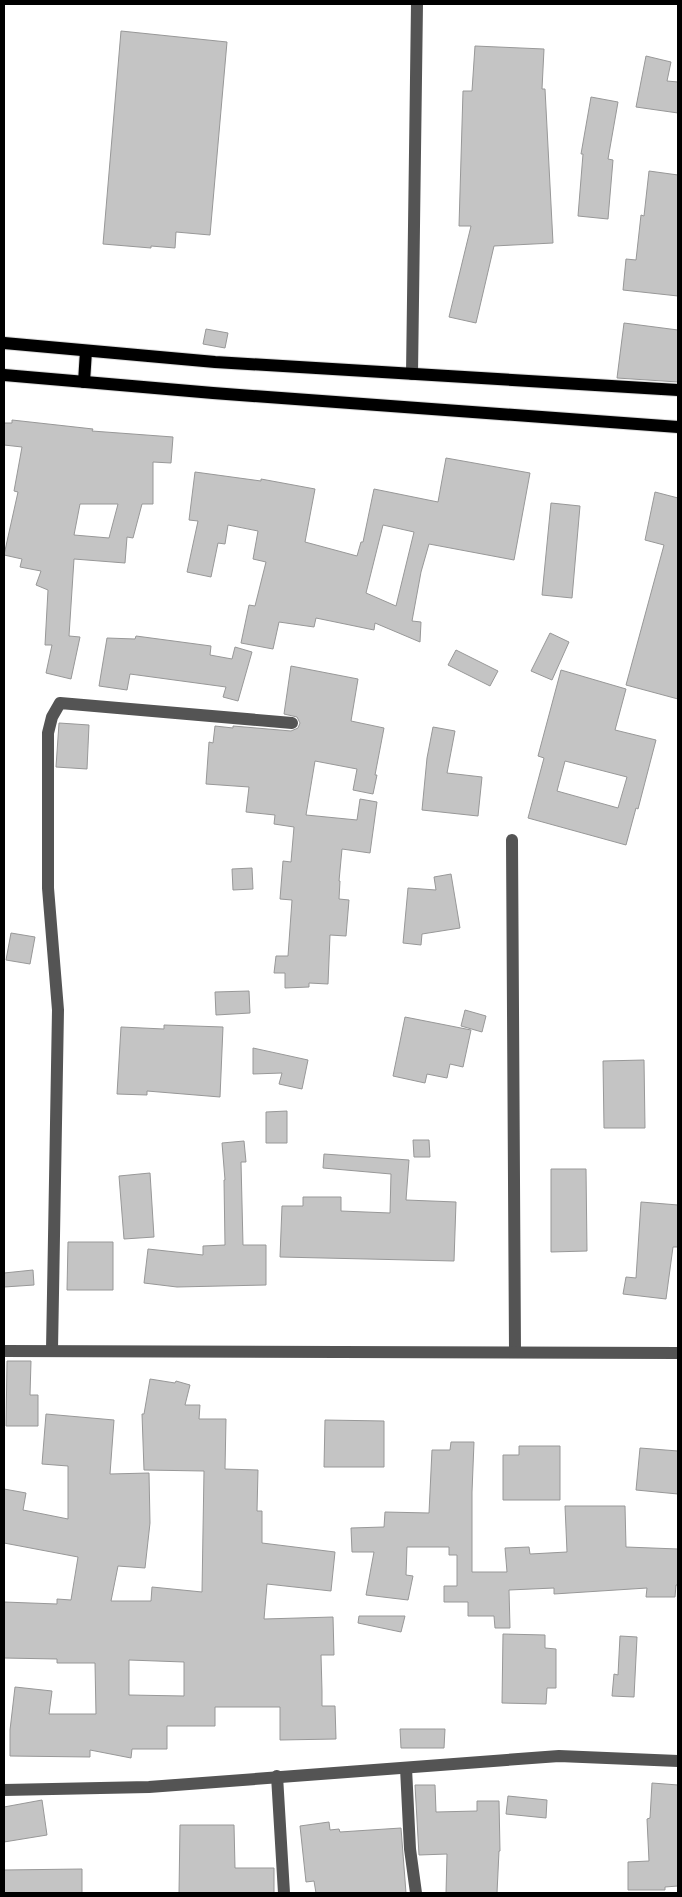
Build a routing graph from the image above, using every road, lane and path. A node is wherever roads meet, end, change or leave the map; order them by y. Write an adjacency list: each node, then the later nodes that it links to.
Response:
1 (416, 4): 4 (street)
2 (4, 343): 3 (main road)
3 (86, 351): 4 (main road); 6 (main road)
4 (412, 374): 7 (main road)
5 (4, 375): 6 (main road)
6 (84, 382): 8 (main road)
7 (678, 390)
8 (678, 427)
9 (292, 723): 11 (street)
10 (512, 840): 13 (street)
11 (52, 1350): 12 (street); 13 (street)
12 (4, 1351)
13 (515, 1352): 14 (street)
14 (678, 1353)
15 (678, 1760): 16 (street)
16 (406, 1768): 17 (street); 20 (street)
17 (277, 1776): 18 (street); 19 (street)
18 (4, 1790)
19 (284, 1893)
20 (416, 1893)

